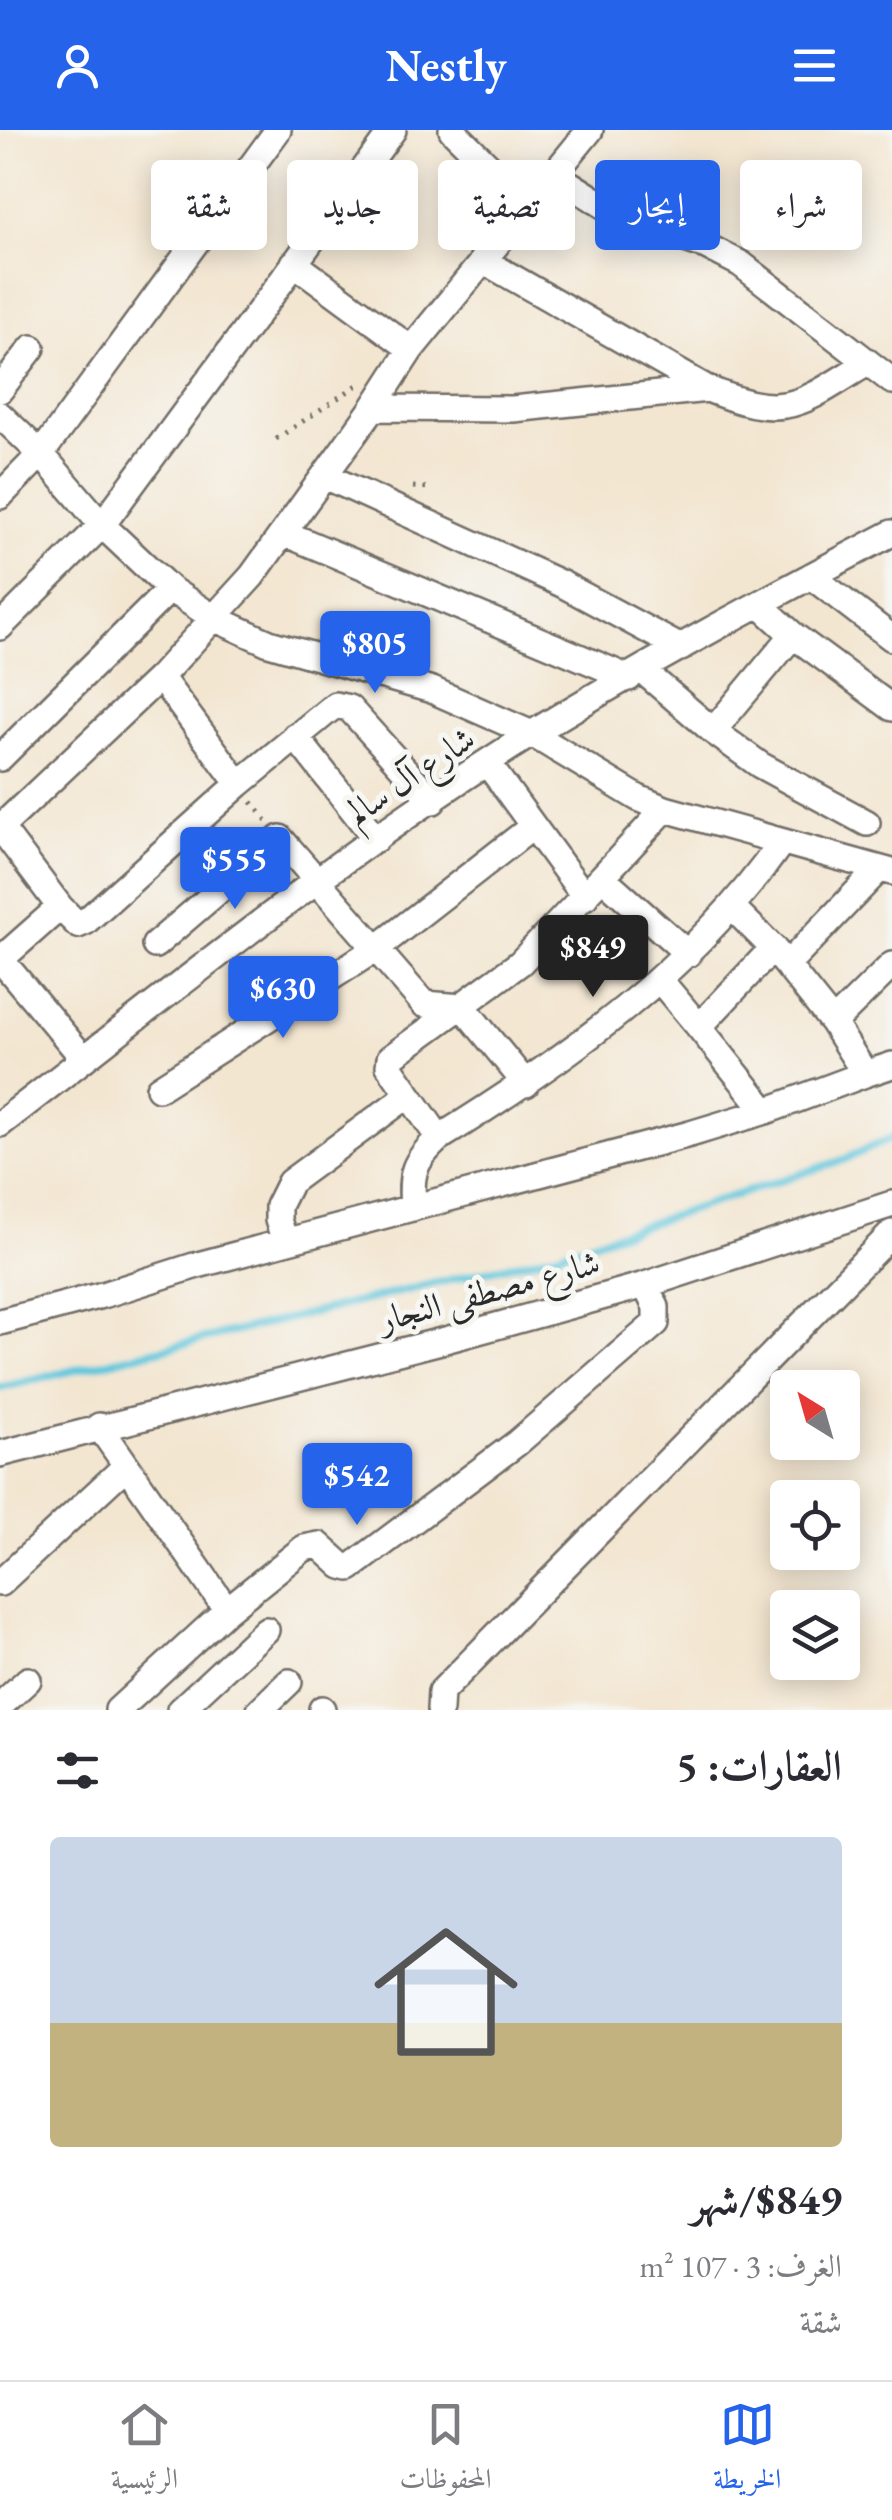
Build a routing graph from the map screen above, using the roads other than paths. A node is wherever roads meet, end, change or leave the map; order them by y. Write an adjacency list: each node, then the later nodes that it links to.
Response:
1 (278, 130): 19 (street)
2 (393, 130): 10 (street)
3 (452, 130): 5 (street)
4 (590, 130): 6 (street)
5 (482, 160)
6 (565, 160)
7 (575, 187): 13 (street)
8 (491, 250): 9 (street)
9 (482, 260): 12 (street); 15 (street)
10 (294, 262): 12 (street); 22 (street)
11 (32, 348): 16 (street)
12 (411, 349): 17 (street)
13 (866, 363): 14 (street); 15 (street)
14 (892, 381)
15 (708, 389): 17 (street)
16 (0, 390)
17 (373, 408): 20 (street)
18 (0, 414): 19 (street)
19 (41, 454): 21 (street); 22 (street)
20 (325, 476): 23 (street); 32 (street)
21 (0, 496)
22 (102, 525): 26 (street); 29 (street)
23 (284, 533): 28 (street); 33 (street)
24 (892, 534): 25 (street, شارع آل سالم)
25 (811, 576): 27 (street, شارع آل سالم); 31 (street)
26 (170, 588): 28 (street); 39 (street)
27 (760, 604): 30 (street); 32 (street, شارع آل سالم)
28 (214, 618): 34 (street); 37 (street)
29 (0, 627)
30 (793, 634): 35 (street); 36 (street)
31 (892, 638)
32 (682, 648): 33 (street, شارع آل سالم)
33 (636, 674): 36 (street); 37 (street, شارع آل سالم)
34 (160, 677): 41 (street); 45 (street)
35 (892, 708)
36 (713, 731): 44 (street)
37 (532, 734): 40 (street, شارع آل سالم); 43 (street)
38 (295, 736): 41 (street); 42 (street); 47 (street)
39 (0, 758)
40 (488, 764): 42 (street, شارع آل سالم); 46 (street)
41 (238, 784): 53 (street)
42 (433, 801): 47 (street, شارع آل سالم)
43 (664, 809): 48 (street); 50 (street)
44 (867, 822)
45 (0, 827): 53 (street)
46 (532, 827): 52 (street); 56 (street)
47 (376, 839): 51 (street, شارع آل سالم)
48 (780, 843): 49 (street); 54 (street)
49 (886, 871): 58 (street)
50 (602, 877): 52 (street); 57 (street)
51 (318, 880): 55 (street); 56 (street); 65 (street, شارع آل سالم)
52 (585, 897): 62 (street)
53 (60, 907): 59 (street)
54 (734, 908): 57 (street); 58 (street)
55 (155, 945)
56 (377, 948): 62 (street); 69 (street)
57 (688, 954): 61 (street)
58 (780, 956): 63 (street); 64 (street)
59 (0, 960): 65 (street)
60 (892, 966): 63 (street)
61 (659, 979): 64 (street); 68 (street)
62 (463, 1007): 68 (street); 70 (street)
63 (833, 1023): 67 (street)
64 (699, 1027): 71 (street)
65 (84, 1059): 72 (street, شارع آل سالم)
66 (892, 1065): 67 (street)
67 (865, 1074): 71 (street)
68 (526, 1084): 73 (street)
69 (159, 1088)
70 (408, 1096): 73 (street); 77 (street)
71 (766, 1111): 75 (street)
72 (0, 1124)
73 (439, 1138): 75 (street)
74 (892, 1204): 78 (street, شارع مصطفى النجار)
75 (413, 1208): 77 (street)
76 (892, 1233): 92 (street)
77 (285, 1242): 79 (street)
78 (645, 1284): 80 (street, شارع مصطفى النجار); 84 (street)
79 (0, 1322)
80 (98, 1426): 81 (street, شارع مصطفى النجار); 82 (street)
81 (0, 1454)
82 (126, 1466): 83 (street); 84 (street)
83 (0, 1584)
84 (227, 1610): 89 (street)
85 (266, 1630): 90 (street)
86 (28, 1680): 88 (street)
87 (289, 1682): 91 (street)
88 (0, 1706)
89 (118, 1710)
90 (180, 1710)
91 (260, 1710)
92 (440, 1710)

